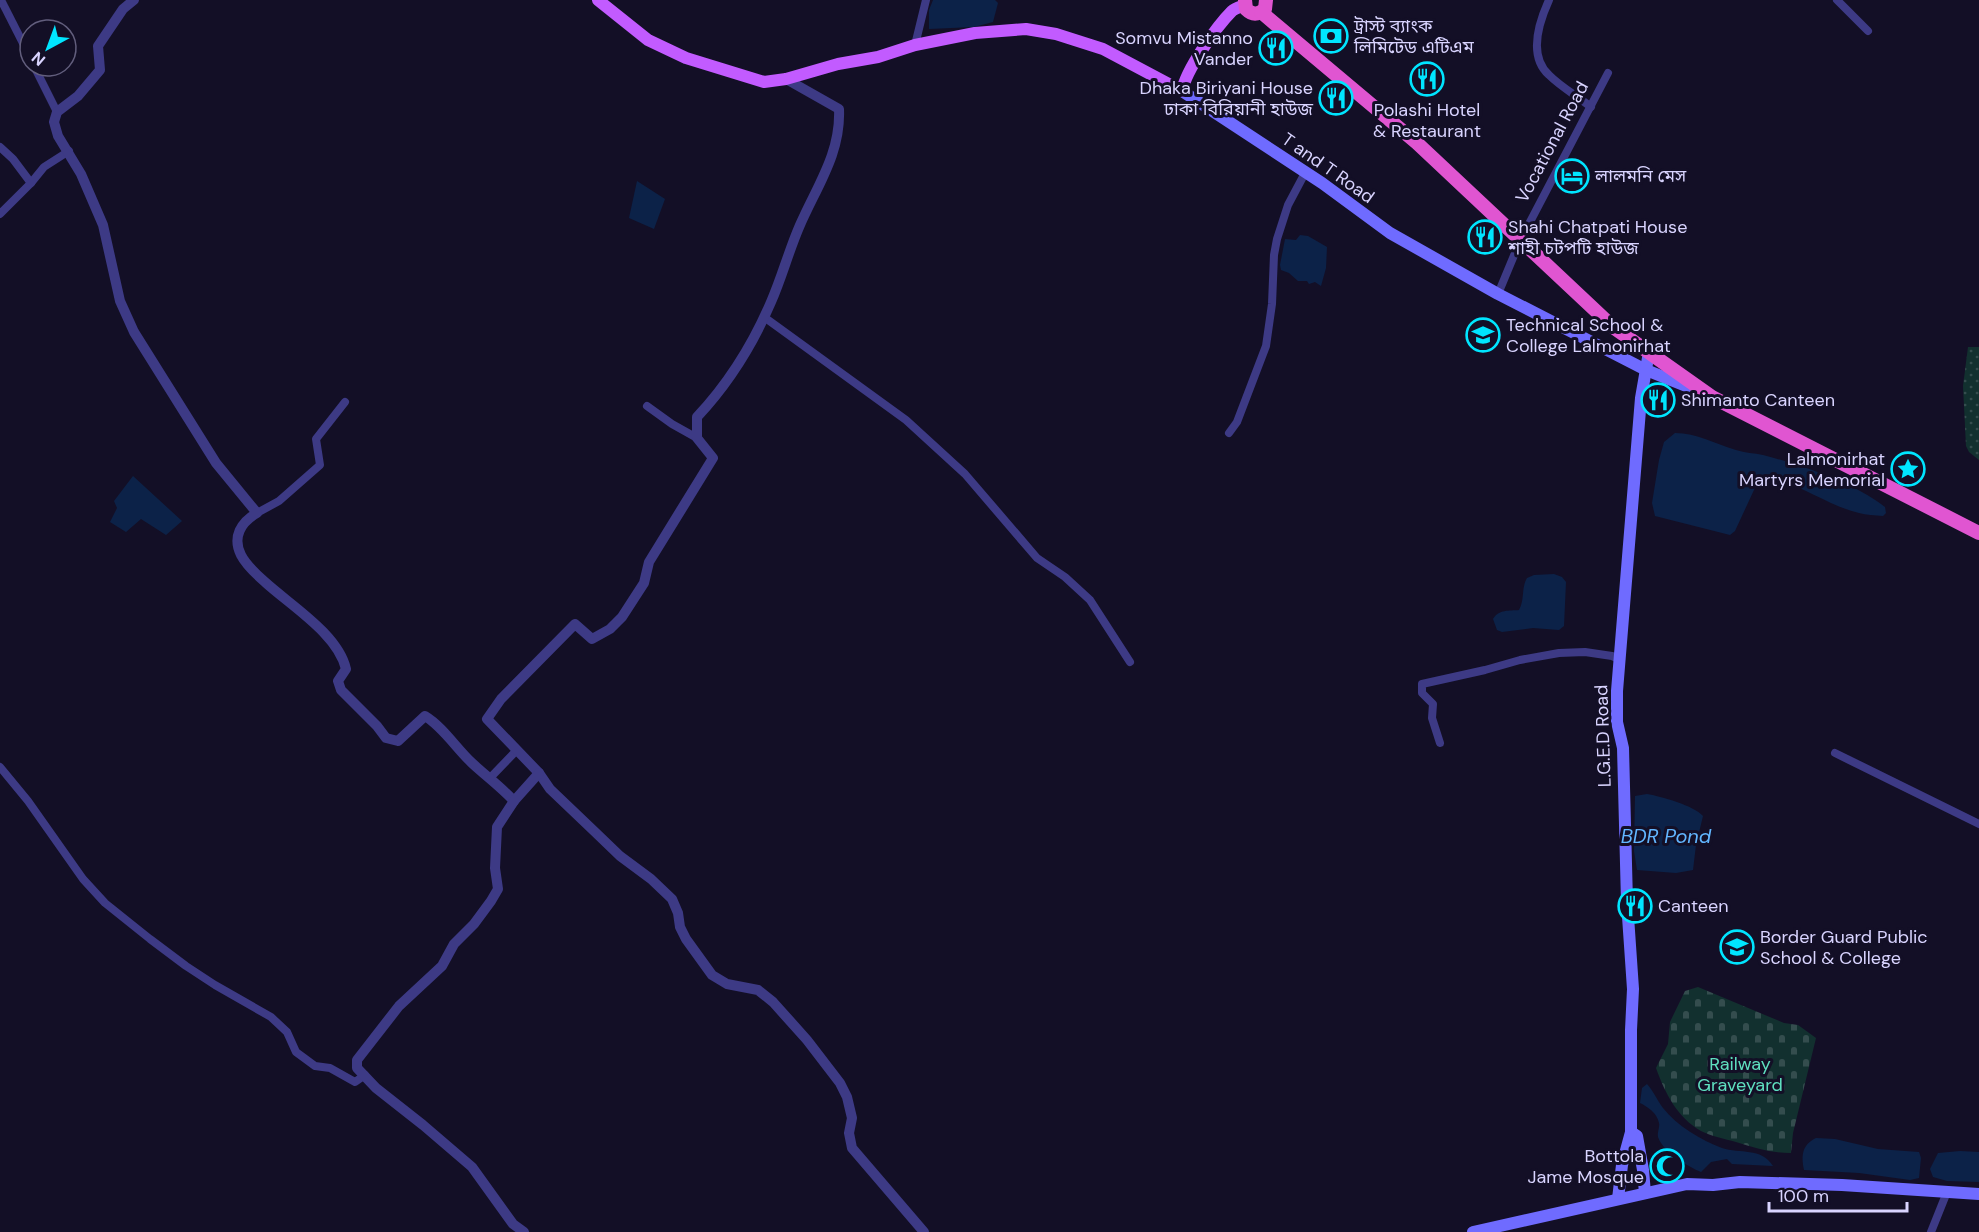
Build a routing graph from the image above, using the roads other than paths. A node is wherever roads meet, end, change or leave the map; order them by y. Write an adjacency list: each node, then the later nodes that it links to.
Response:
1 (1, 0): 10 (street)
2 (134, 0): 17 (street)
3 (598, 0): 14 (main road, T and T Road)
4 (926, 0): 11 (street)
5 (1549, 0): 16 (street)
6 (1837, 0): 9 (street)
7 (1245, 1): 8 (highway); 15 (main road)
8 (1265, 3): 23 (highway)
9 (1868, 31)
10 (18, 33)
11 (915, 45): 14 (main road, T and T Road); 15 (main road, T and T Road)
12 (1608, 73): 16 (street, Vocational Road)
13 (40, 78): 17 (street)
14 (786, 79): 25 (street)
15 (1182, 91): 20 (main road, T and T Road)
16 (1590, 107): 23 (street, Vocational Road)
17 (57, 112): 19 (street)
18 (0, 147): 21 (street)
19 (69, 151): 21 (street); 33 (street)
20 (1305, 173): 24 (main road, T and T Road); 31 (street)
21 (31, 183): 22 (street)
22 (0, 214)
23 (1520, 241): 24 (street, Vocational Road); 26 (highway)
24 (1498, 294): 27 (main road)
25 (764, 317): 32 (street); 36 (street)
26 (1649, 352): 27 (main road, L.G.E.D Road); 28 (highway)
27 (1646, 370): 28 (main road); 35 (main road, L.G.E.D Road)
28 (1712, 397): 34 (highway)
29 (345, 402): 33 (street)
30 (647, 406): 32 (street)
31 (1229, 433)
32 (697, 438): 38 (street)
33 (257, 513): 42 (street)
34 (1979, 533)
35 (1621, 660): 37 (street); 46 (main road, L.G.E.D Road)
36 (1130, 662)
37 (1440, 743)
38 (516, 751): 41 (street); 42 (street)
39 (1835, 753): 44 (street)
40 (0, 767): 45 (street)
41 (539, 773): 43 (street); 53 (street)
42 (490, 778): 43 (street)
43 (514, 801): 45 (street)
44 (1979, 824)
45 (365, 1074): 52 (street)
46 (1631, 1132): 48 (main road); 50 (main road)
47 (1947, 1192): 48 (main road); 49 (main road); 54 (street)
48 (1645, 1193): 50 (main road)
49 (1979, 1194)
50 (1618, 1199): 51 (main road)
51 (1481, 1231)
52 (524, 1232)
53 (924, 1232)
54 (1931, 1232)

